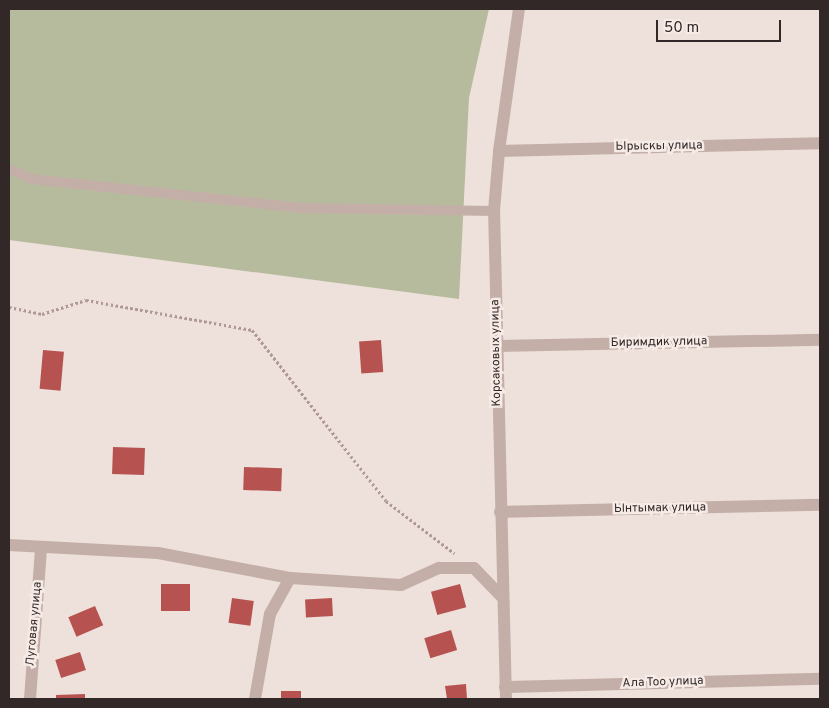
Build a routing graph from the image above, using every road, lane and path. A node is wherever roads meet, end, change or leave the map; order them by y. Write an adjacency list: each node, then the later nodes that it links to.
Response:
1 (519, 9): 3 (street, Корсаковых улица)
2 (820, 143): 3 (street, Ырыскы улица)
3 (498, 151): 5 (street, Корсаковых улица)
4 (9, 169): 5 (lane)
5 (494, 211): 8 (street, Корсаковых улица)
6 (9, 307): 13 (path)
7 (820, 340): 8 (street, Биримдик улица)
8 (497, 346): 10 (street, Корсаковых улица)
9 (820, 506): 10 (street, Ынтымак улица)
10 (500, 512): 15 (street, Корсаковых улица)
11 (9, 546): 12 (street)
12 (41, 549): 14 (street); 18 (street, Луговая улица)
13 (474, 568): 14 (street); 15 (street)
14 (290, 578): 19 (street)
15 (501, 596): 17 (street, Корсаковых улица)
16 (820, 679): 17 (street, Ала Тоо улица)
17 (505, 693)
18 (30, 699)
19 (255, 699)

